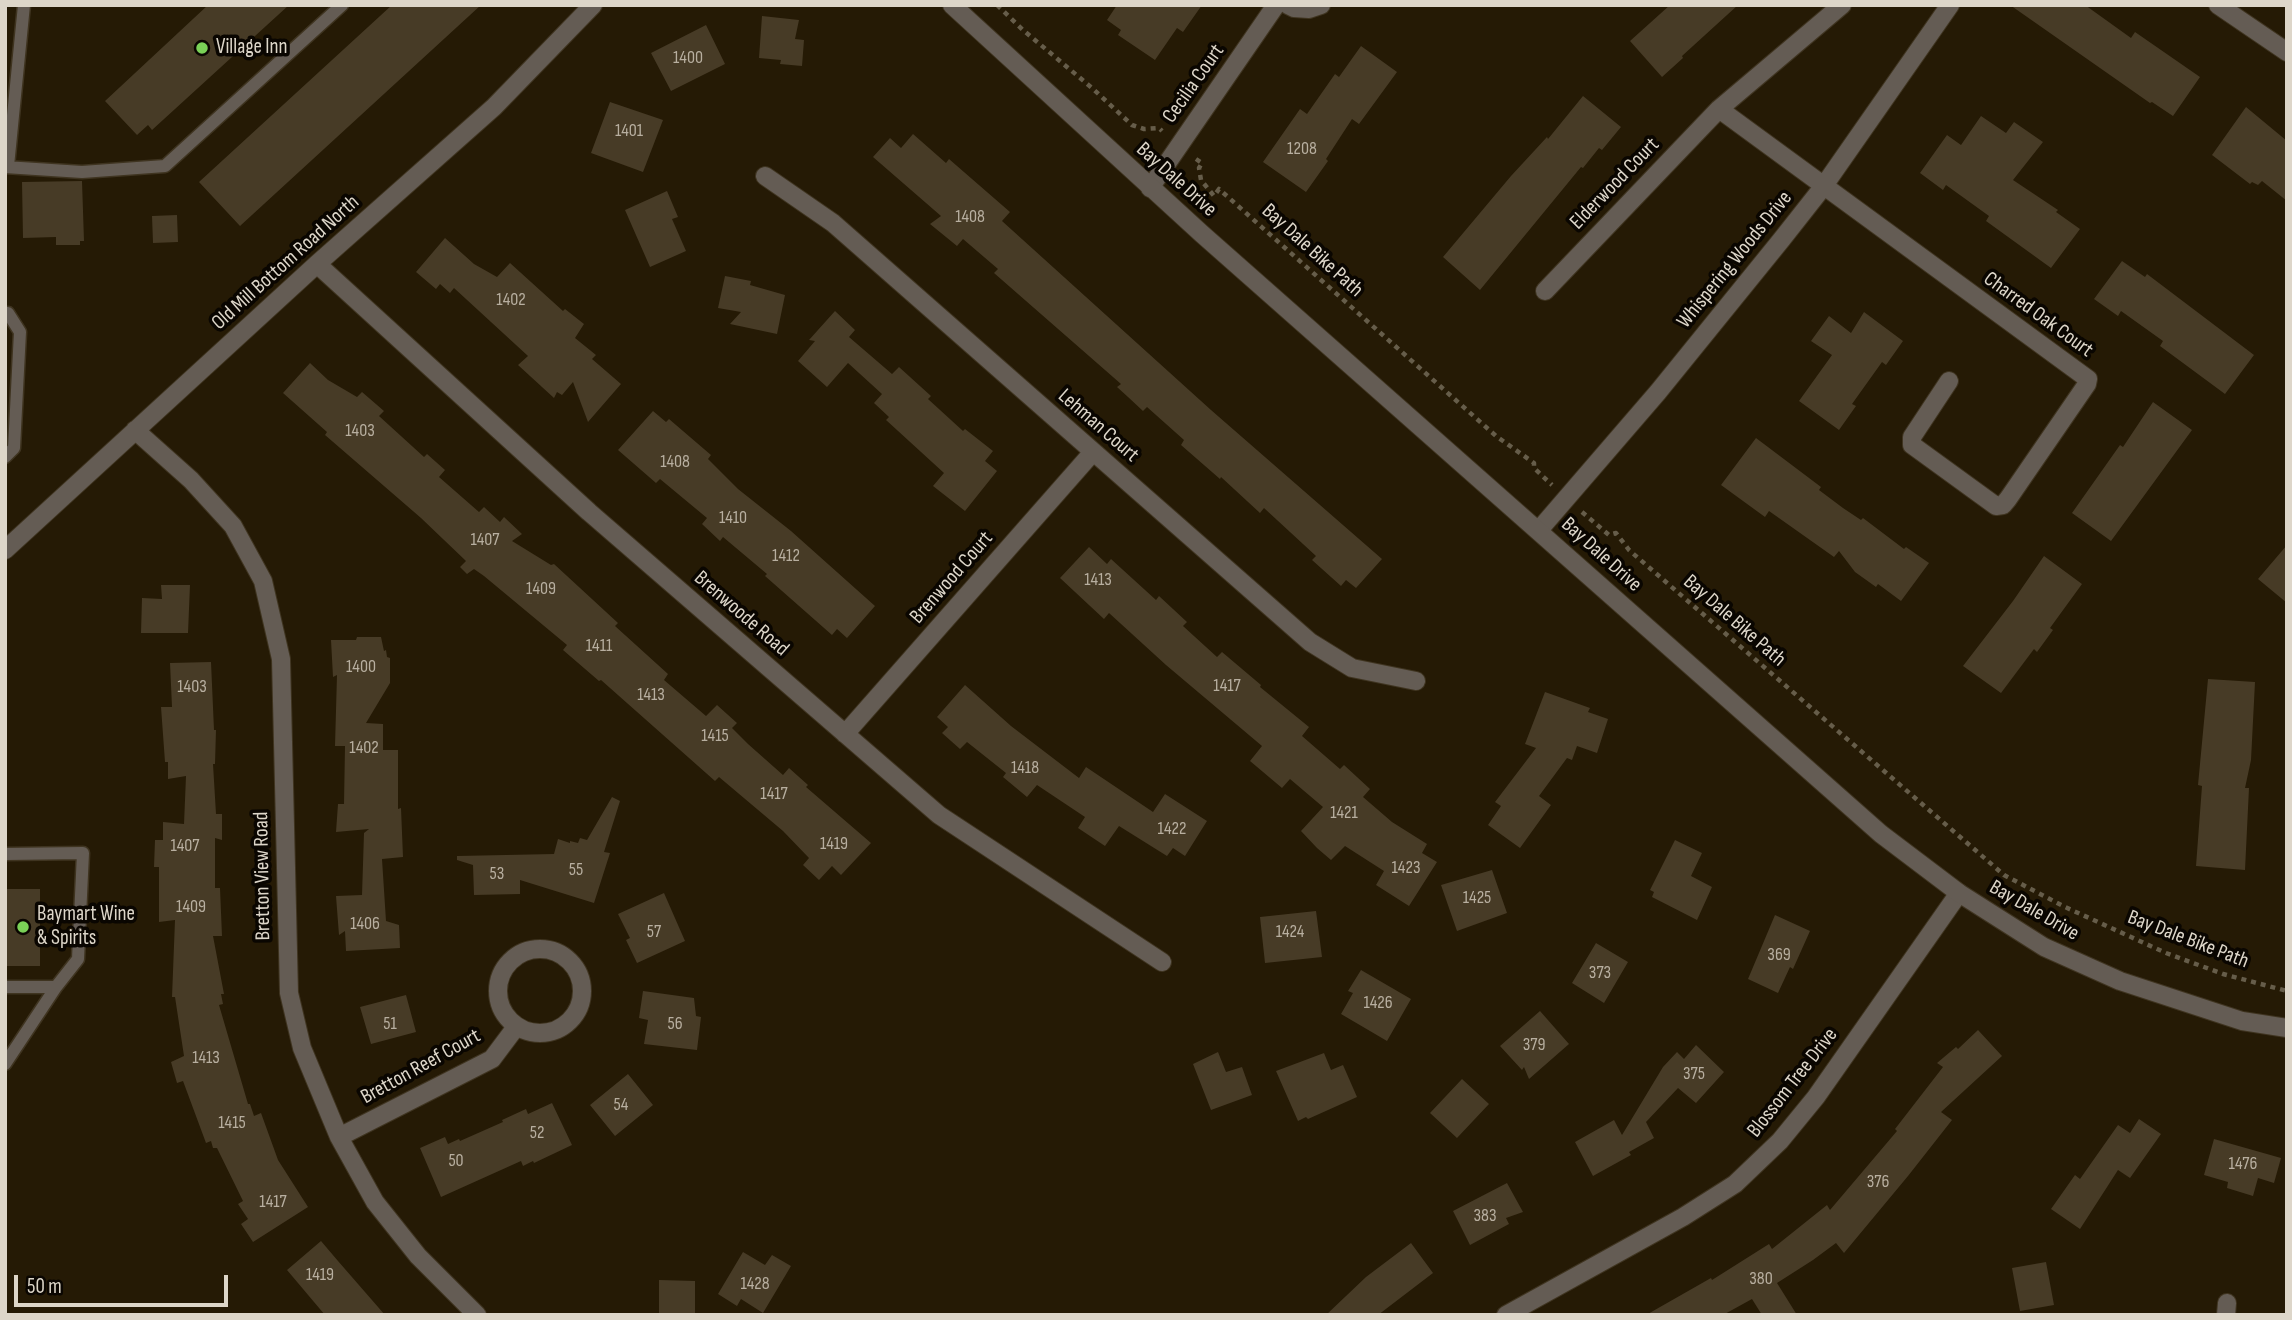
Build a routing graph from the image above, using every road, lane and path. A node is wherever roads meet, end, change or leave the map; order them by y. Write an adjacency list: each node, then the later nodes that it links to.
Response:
1 (24, 5): 16 (lane)
2 (342, 5): 16 (lane)
3 (593, 5): 21 (street, Old Mill Bottom Road North)
4 (952, 5): 19 (street, Bay Dale Drive)
5 (997, 5): 15 (path)
6 (1276, 5): 19 (street, Cecilia Court)
7 (1288, 5): 8 (street)
8 (1321, 5)
9 (1842, 5): 14 (street, Elderwood Court)
10 (1950, 5): 18 (street, Whispering Woods Drive)
11 (2218, 5): 12 (street)
12 (2241, 11): 13 (street)
13 (2287, 52)
14 (1719, 109): 18 (street); 22 (street, Elderwood Court)
15 (1123, 117)
16 (7, 167)
17 (765, 176): 26 (street, Lehman Court)
18 (1823, 187): 24 (street, Charred Oak Court); 28 (street, Whispering Woods Drive)
19 (1150, 188): 29 (street, Bay Dale Drive)
20 (1219, 189): 28 (path, Bay Dale Bike Path)
21 (317, 264): 25 (street, Old Mill Bottom Road North); 32 (street, Brenwoode Road)
22 (1545, 291)
23 (5, 313): 27 (lane)
24 (1949, 381)
25 (135, 430): 30 (street, Old Mill Bottom Road North); 42 (street, Bretton View Road)
26 (1093, 452): 31 (street, Lehman Court); 32 (street, Brenwood Court)
27 (5, 457)
28 (1566, 499): 29 (street, Whispering Woods Drive); 38 (path, Bay Dale Bike Path)
29 (1539, 530): 34 (street, Bay Dale Drive)
30 (5, 550)
31 (1416, 681)
32 (845, 734): 35 (street, Brenwoode Road)
33 (5, 854): 37 (lane)
34 (1959, 893): 40 (street, Bay Dale Drive); 44 (street, Blossom Tree Drive)
35 (1162, 962)
36 (5, 987): 37 (lane)
37 (56, 987): 41 (lane)
38 (2287, 990)
39 (516, 1027): 39 (street); 42 (street, Bretton Reef Court)
40 (2287, 1028)
41 (5, 1064)
42 (339, 1137): 43 (street, Bretton View Road)
43 (477, 1315)
44 (1506, 1315)

